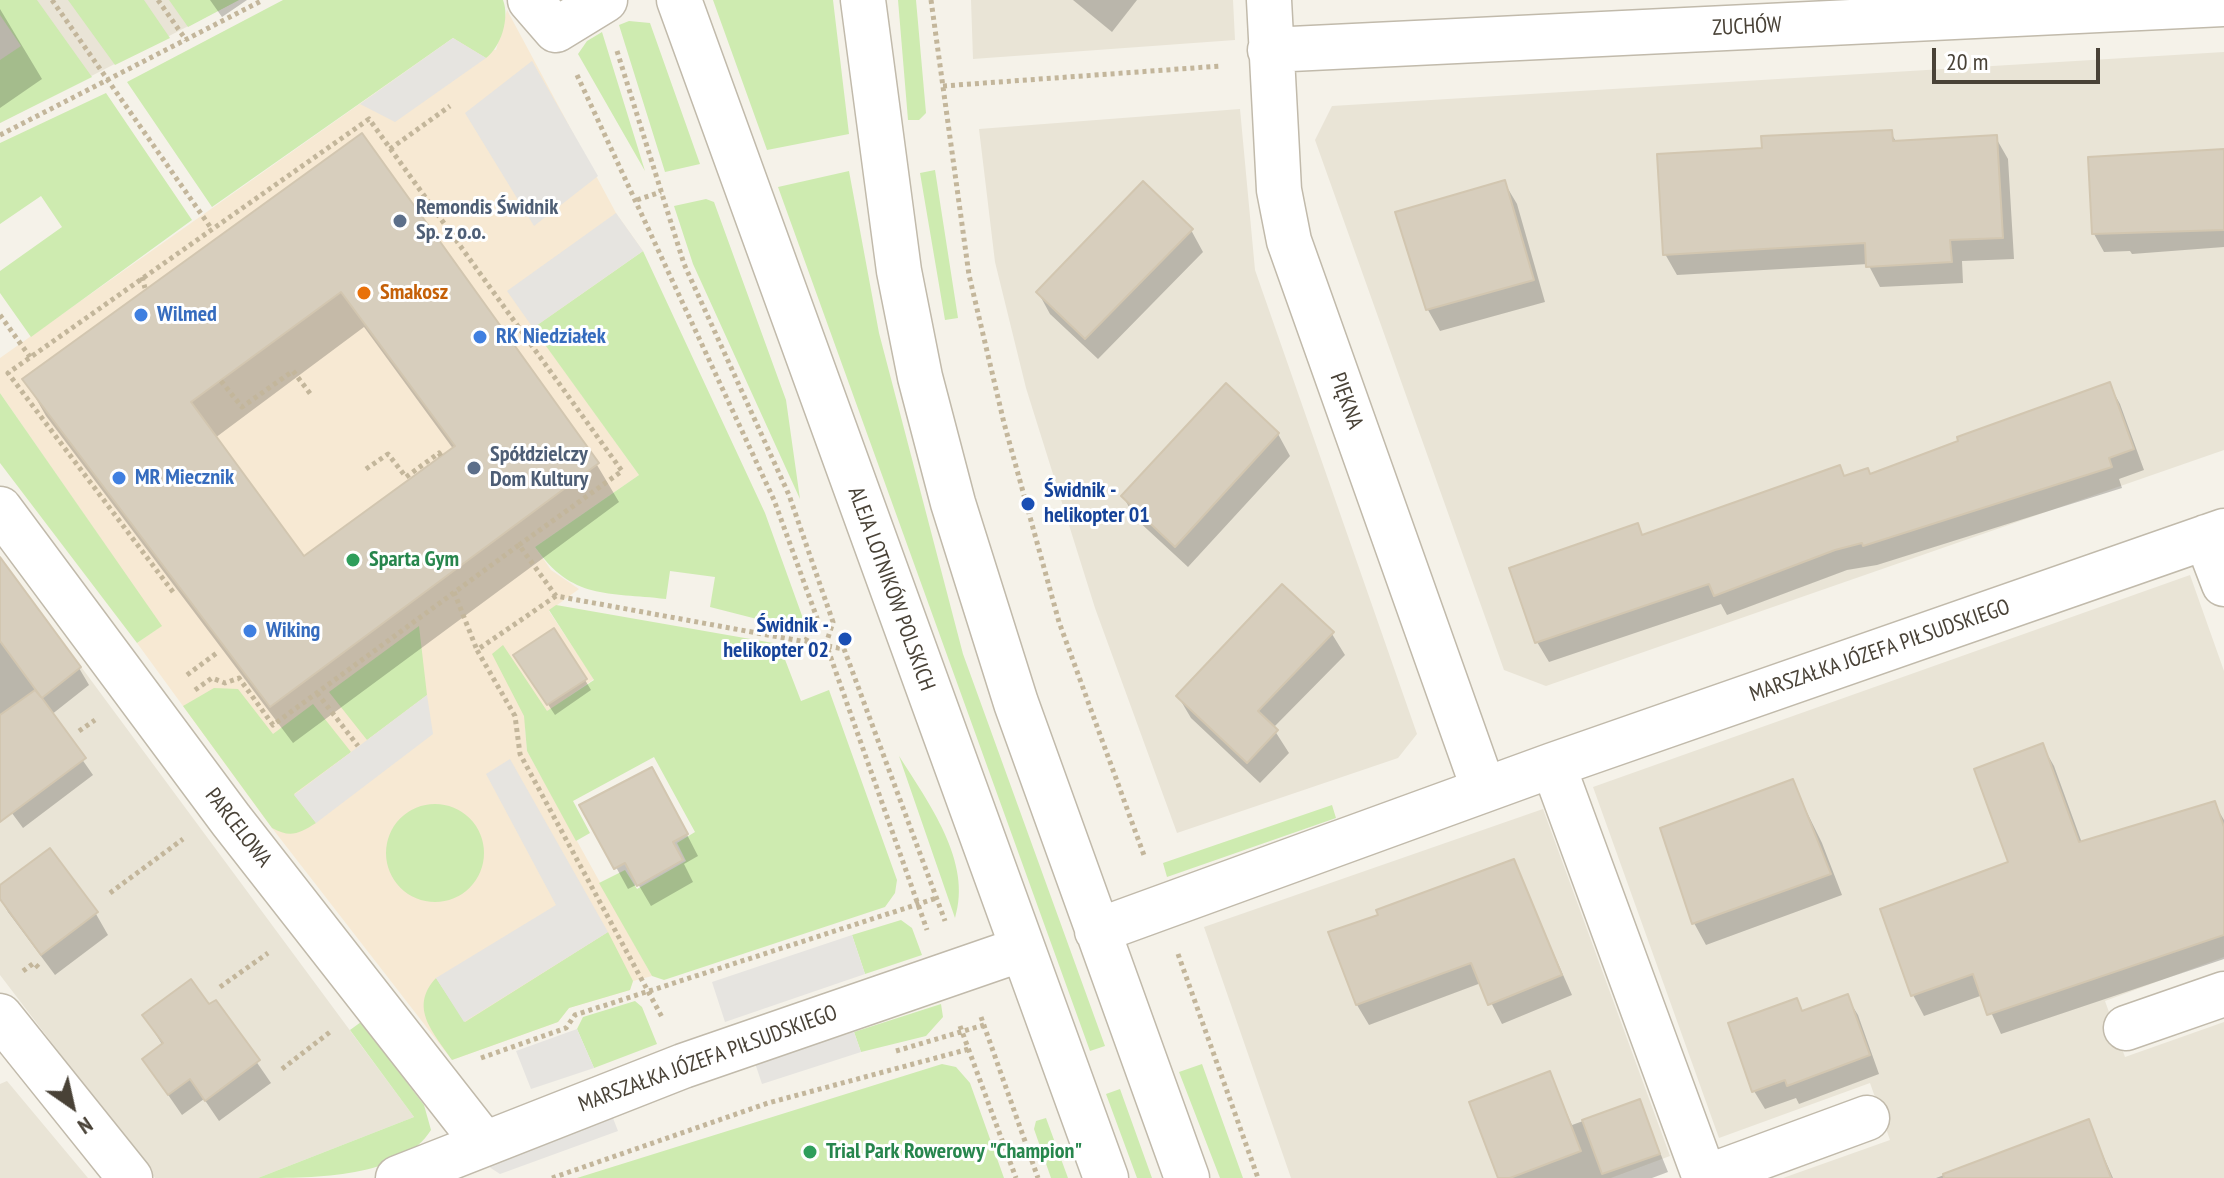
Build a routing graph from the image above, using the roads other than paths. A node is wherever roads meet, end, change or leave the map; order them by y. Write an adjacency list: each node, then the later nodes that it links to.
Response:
1 (679, 0): 15 (street, ALEJA LOTNIKÓW POLSKICH)
2 (863, 0): 14 (street)
3 (1269, 0): 7 (street, PIĘKNA)
4 (603, 1): 6 (street)
5 (2224, 4): 7 (street, ZUCHÓW)
6 (543, 15)
7 (1270, 56): 13 (street, PIĘKNA)
8 (0, 509): 10 (street, PARCELOWA)
9 (2215, 534): 11 (street, MARSZAŁKA JÓZEFA PIŁSUDSKIEGO); 12 (street, MARSZAŁKA JÓZEFA PIŁSUDSKIEGO)
10 (15, 556): 20 (street, PARCELOWA)
11 (2224, 584)
12 (1553, 765): 13 (street, MARSZAŁKA JÓZEFA PIŁSUDSKIEGO); 25 (street)
13 (1484, 790): 14 (street, MARSZAŁKA JÓZEFA PIŁSUDSKIEGO)
14 (1097, 931): 24 (street)
15 (1022, 949): 20 (street, MARSZAŁKA JÓZEFA PIŁSUDSKIEGO); 23 (street, ALEJA LOTNIKÓW POLSKICH)
16 (2224, 994): 18 (street)
17 (0, 1016): 21 (street)
18 (2126, 1028)
19 (1867, 1118): 25 (street)
20 (483, 1142): 22 (street, MARSZAŁKA JÓZEFA PIŁSUDSKIEGO)
21 (130, 1178)
22 (398, 1178)
23 (1106, 1178)
24 (1187, 1178)
25 (1705, 1178)

